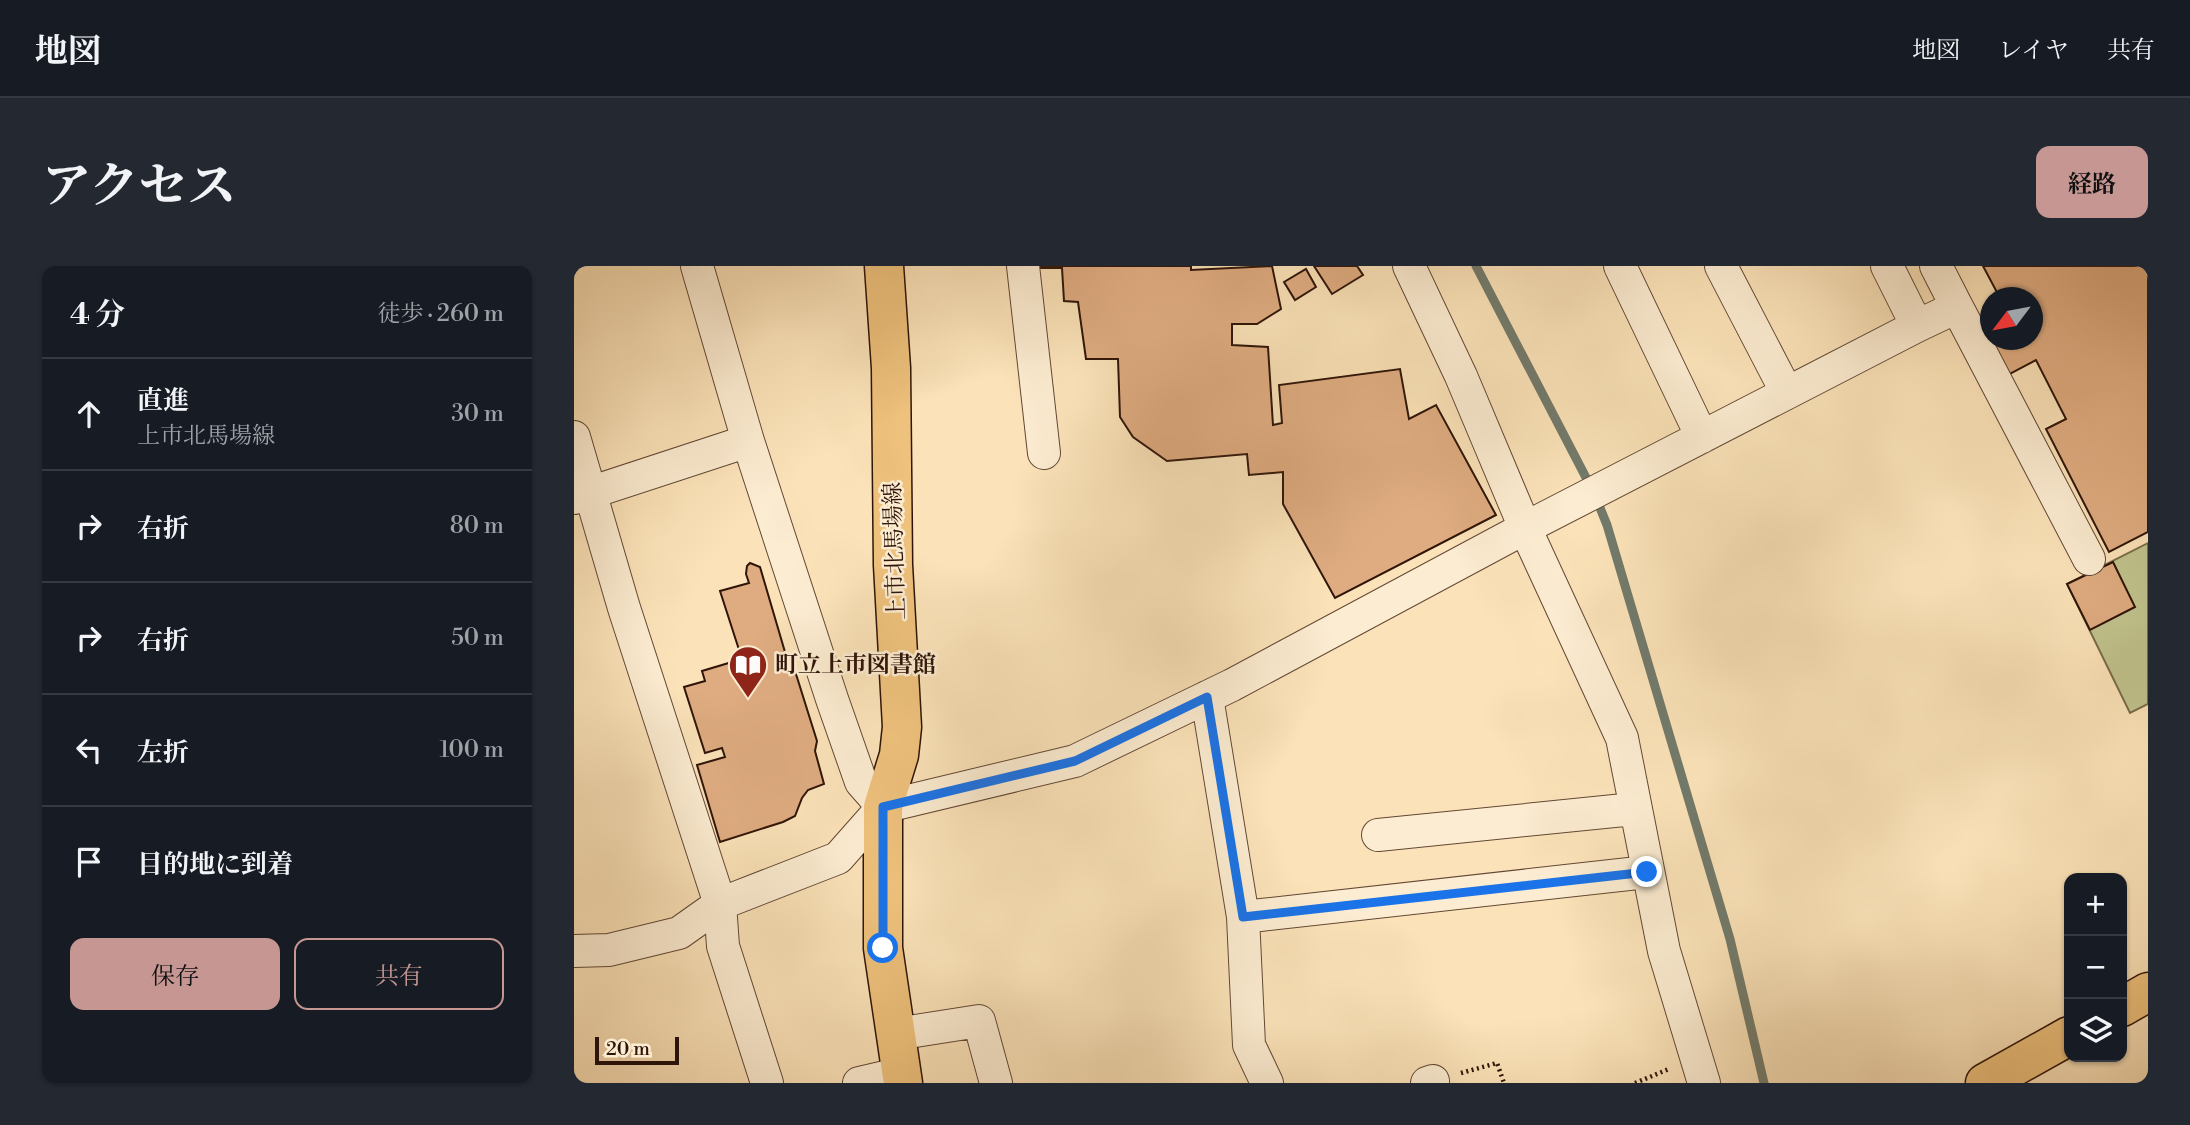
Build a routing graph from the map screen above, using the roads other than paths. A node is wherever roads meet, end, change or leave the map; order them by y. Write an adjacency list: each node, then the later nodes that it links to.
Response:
1 (697, 266): 14 (street)
2 (884, 266): 20 (main road, 上市北馬場線)
3 (1023, 266): 15 (street)
4 (1409, 266): 17 (street)
5 (1620, 266): 12 (street)
6 (1721, 266): 11 (street)
7 (1887, 266): 10 (street)
8 (1936, 266): 9 (street)
9 (1957, 307): 10 (street); 18 (street)
10 (1917, 326): 11 (street)
11 (1787, 393): 12 (street)
12 (1702, 437): 17 (street)
13 (574, 438): 16 (street)
14 (748, 441): 16 (street); 20 (street)
15 (1044, 453)
16 (582, 496): 24 (street)
17 (1525, 528): 19 (street); 21 (street)
18 (2089, 559)
19 (1207, 697): 20 (street); 25 (street)
20 (883, 807): 24 (street); 29 (main road, 上市北馬場線)
21 (1634, 810): 22 (street); 23 (street)
22 (1378, 835)
23 (1647, 872): 25 (street); 31 (street)
24 (720, 904): 26 (street); 33 (street)
25 (1243, 917): 36 (street)
26 (574, 951)
27 (2148, 992): 28 (main road)
28 (2127, 1004)
29 (896, 1034): 32 (main road, 上市北馬場線); 35 (street)
30 (2064, 1039): 37 (main road)
31 (1700, 1070)
32 (902, 1078): 34 (street)
33 (766, 1083)
34 (859, 1083)
35 (996, 1083)
36 (1267, 1083)
37 (1985, 1083)

